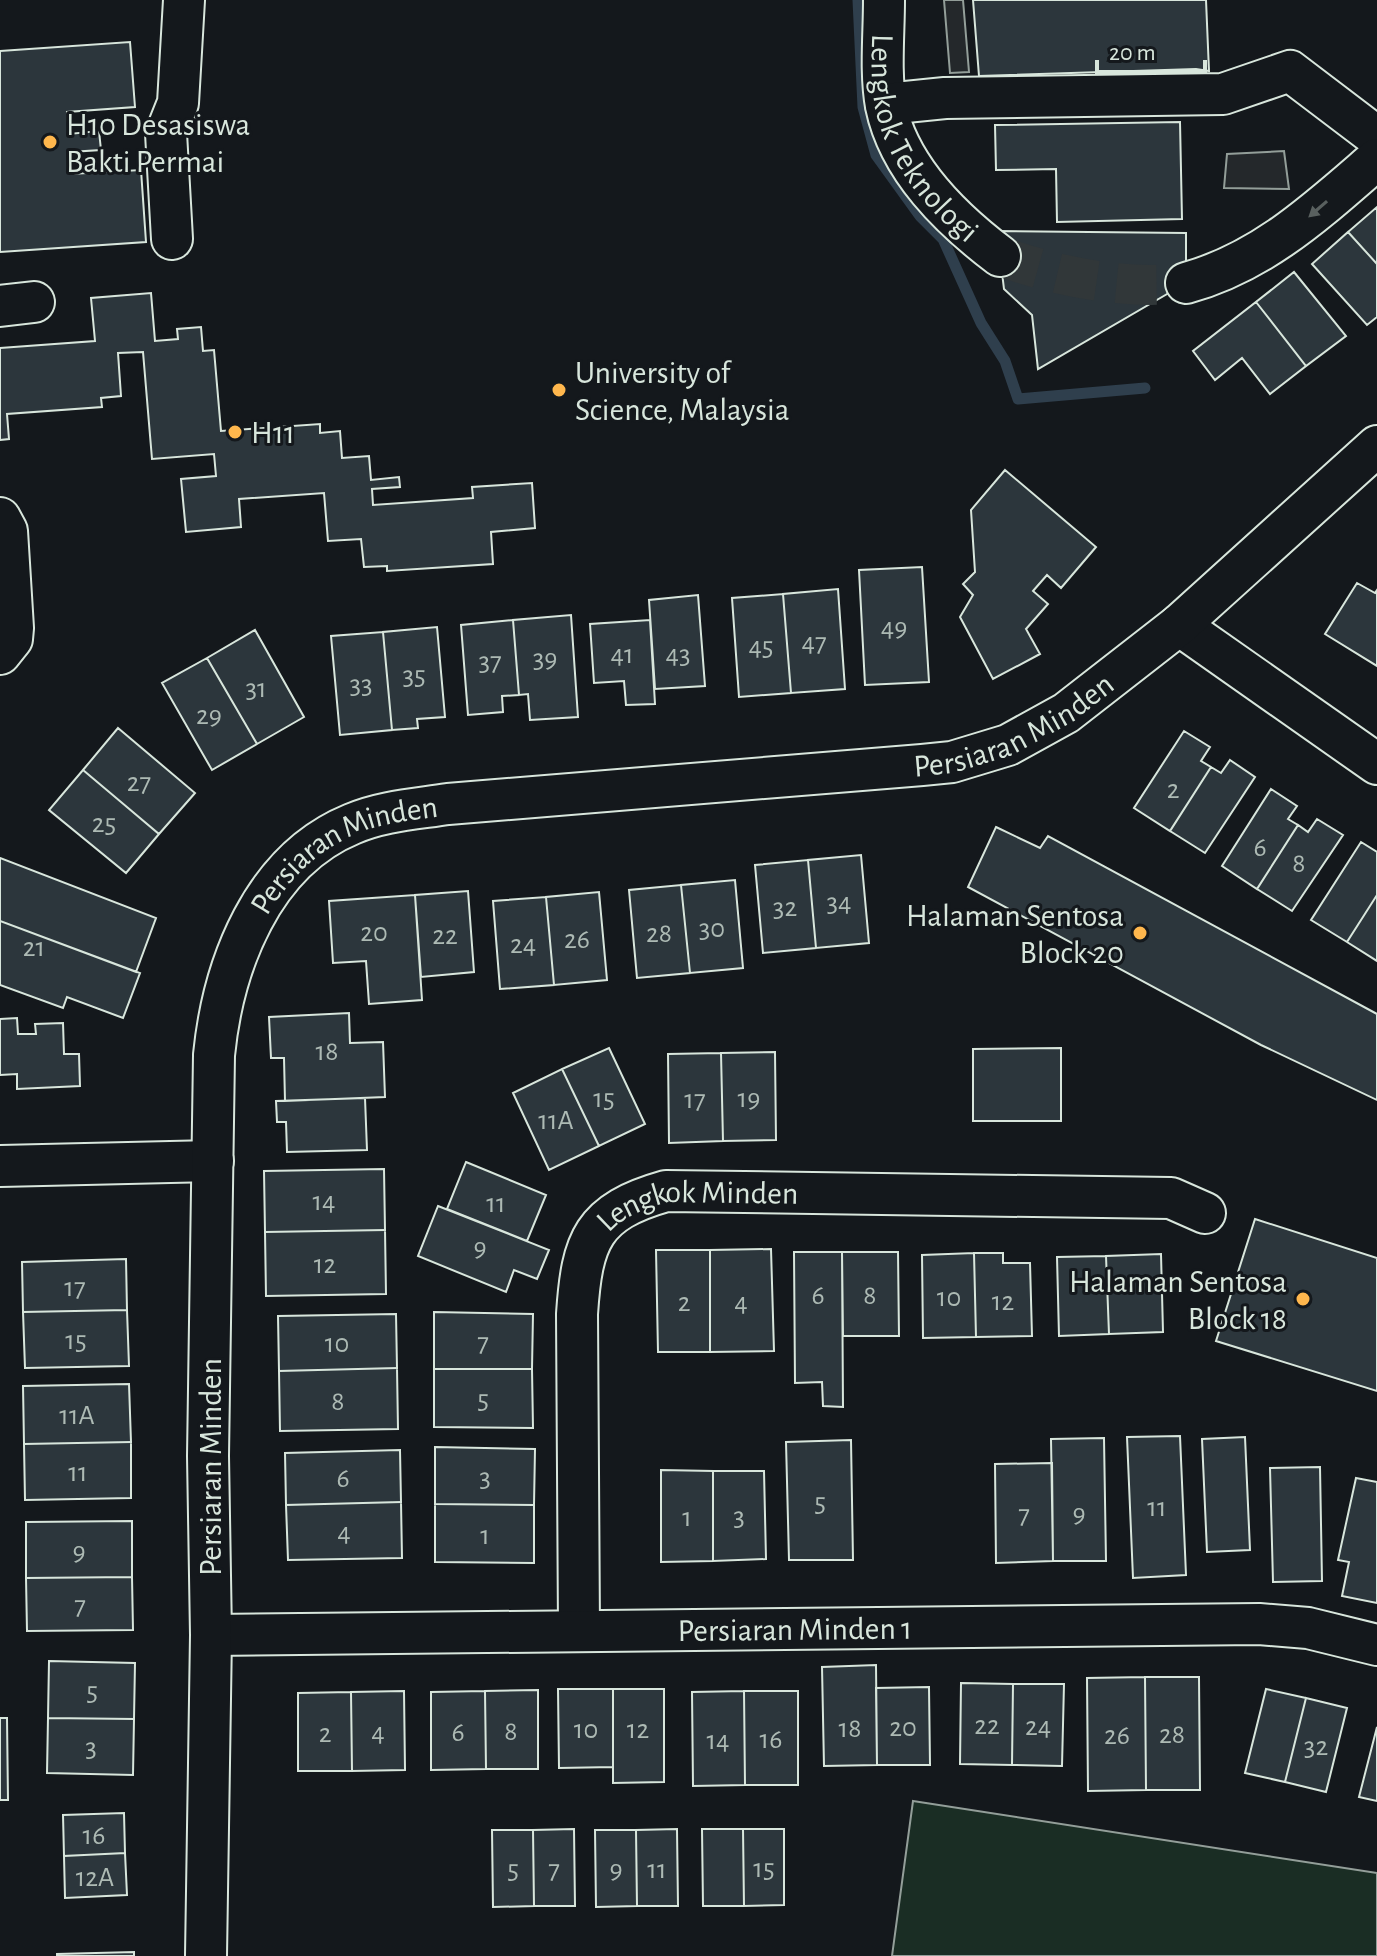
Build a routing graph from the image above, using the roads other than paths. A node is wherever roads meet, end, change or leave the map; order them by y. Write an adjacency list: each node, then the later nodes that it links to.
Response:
1 (184, 0): 6 (street)
2 (884, 0): 3 (street, Lengkok Teknologi)
3 (886, 104): 4 (street); 7 (street, Lengkok Teknologi)
4 (1377, 137)
5 (1377, 159): 8 (street, one-way to 8)
6 (172, 239)
7 (1000, 256)
8 (1186, 283)
9 (1377, 446): 11 (street, Persiaran Minden)
10 (0, 518): 12 (street)
11 (1179, 625): 13 (street); 14 (street, Persiaran Minden)
12 (0, 654)
13 (1377, 764)
14 (213, 1161): 15 (street); 18 (street, Persiaran Minden)
15 (0, 1166)
16 (1205, 1213): 17 (street, Lengkok Minden)
17 (579, 1629): 18 (street, Persiaran Minden 1); 19 (street, Persiaran Minden 1)
18 (211, 1635): 20 (street, Persiaran Minden)
19 (1377, 1645)
20 (206, 1956)

